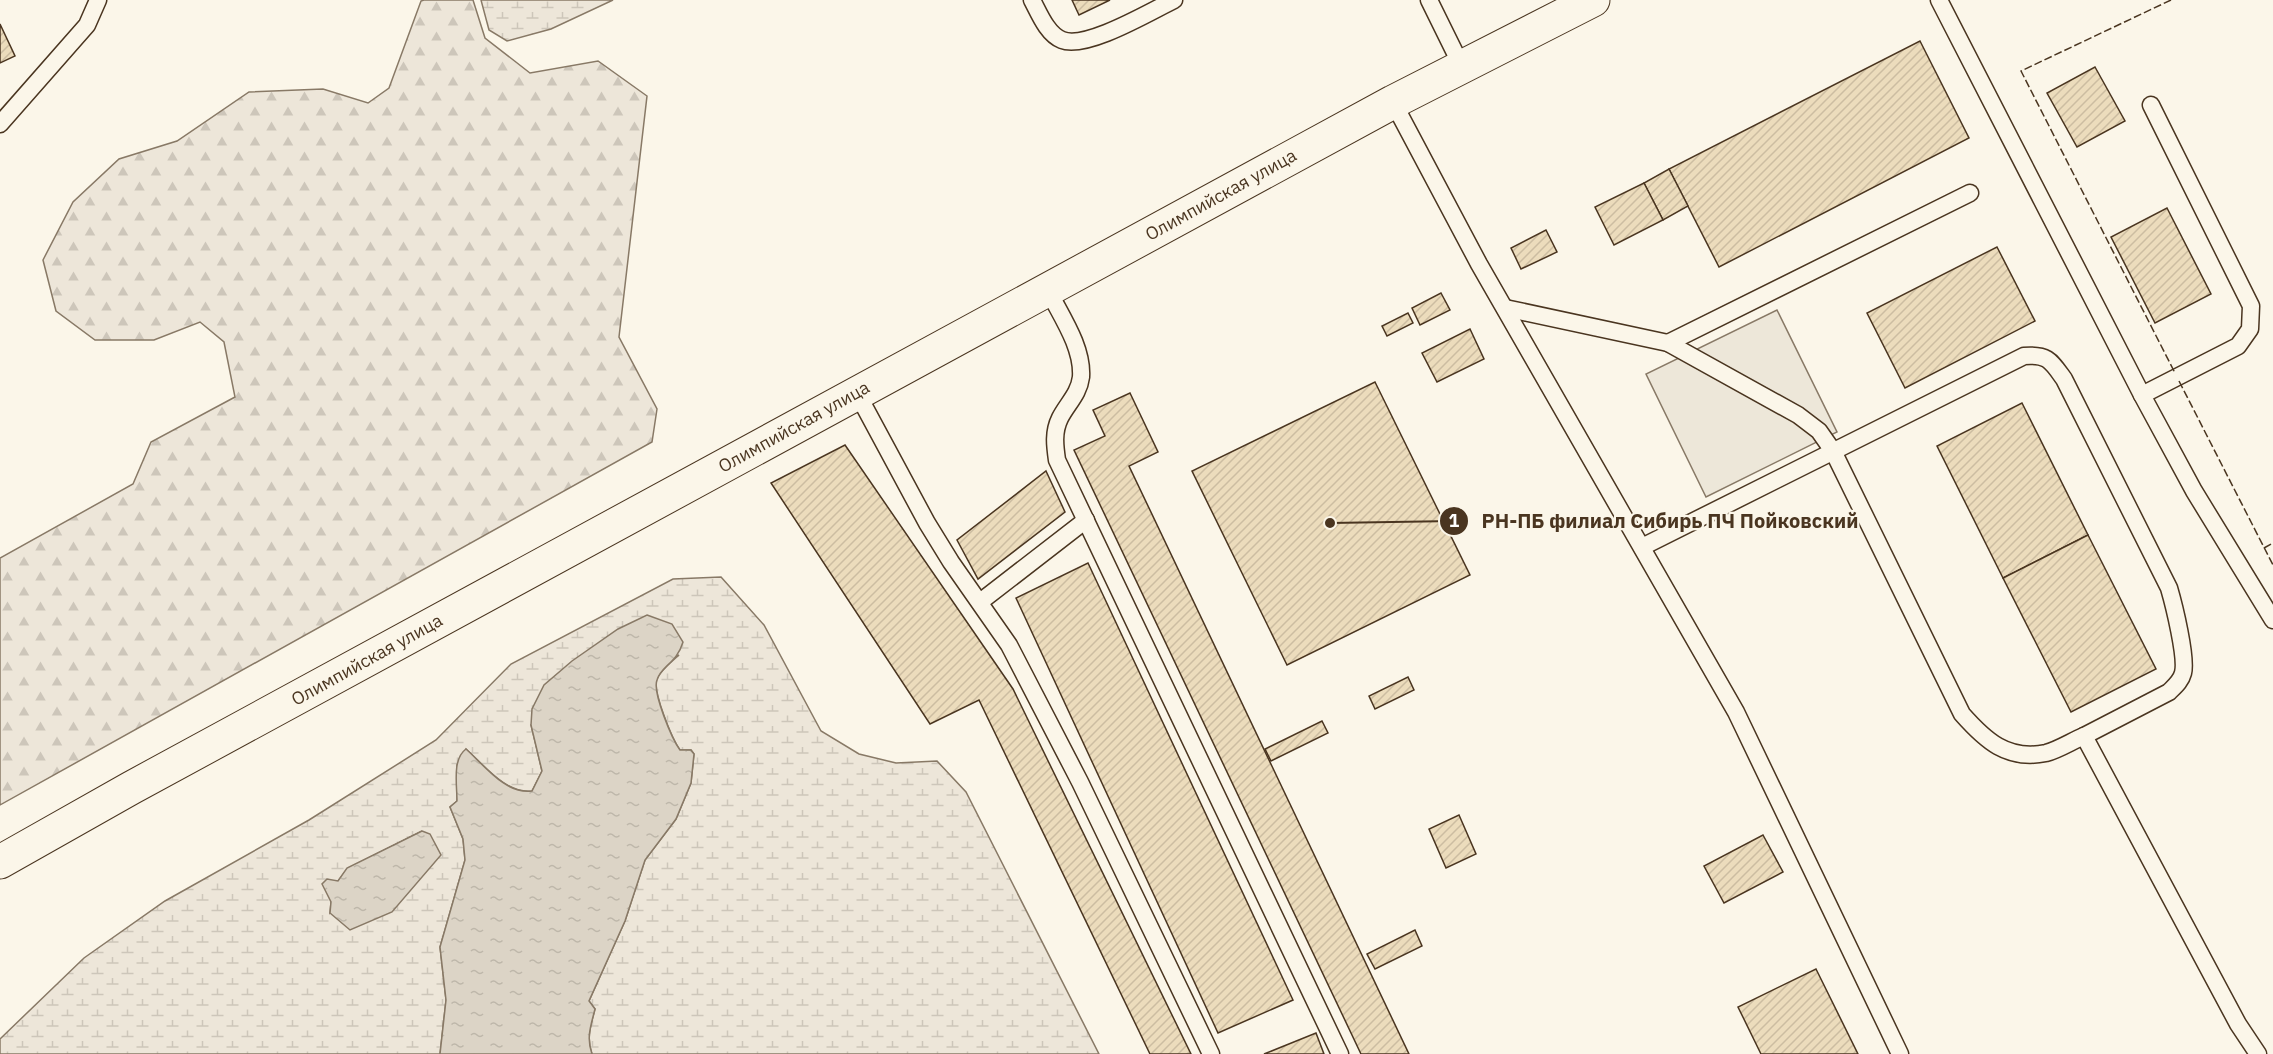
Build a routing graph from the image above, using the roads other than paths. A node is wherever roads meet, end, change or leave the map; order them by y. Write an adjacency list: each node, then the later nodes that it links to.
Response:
1 (98, 0): 10 (lane)
2 (1032, 0): 3 (lane)
3 (1174, 0)
4 (1429, 0): 7 (lane)
5 (1593, 0): 7 (street, Олимпийская улица)
6 (1939, 0): 16 (lane)
7 (1462, 67): 8 (street, Олимпийская улица)
8 (1394, 102): 12 (street, Олимпийская улица); 13 (lane)
9 (2151, 105): 16 (lane)
10 (0, 124)
11 (1970, 194): 14 (lane)
12 (1048, 290): 15 (street, Олимпийская улица); 18 (lane)
13 (1505, 308): 14 (lane); 19 (lane)
14 (1668, 343): 17 (lane)
15 (857, 393): 20 (lane); 23 (street, Олимпийская улица)
16 (2142, 395): 21 (lane)
17 (1833, 451): 19 (lane); 22 (lane); 22 (lane)
18 (1086, 520): 20 (lane); 25 (lane)
19 (1642, 547): 26 (lane)
20 (980, 602): 24 (lane)
21 (2273, 620)
22 (2084, 735): 27 (lane)
23 (0, 862)
24 (1211, 1054)
25 (1340, 1054)
26 (1900, 1054)
27 (2258, 1054)

